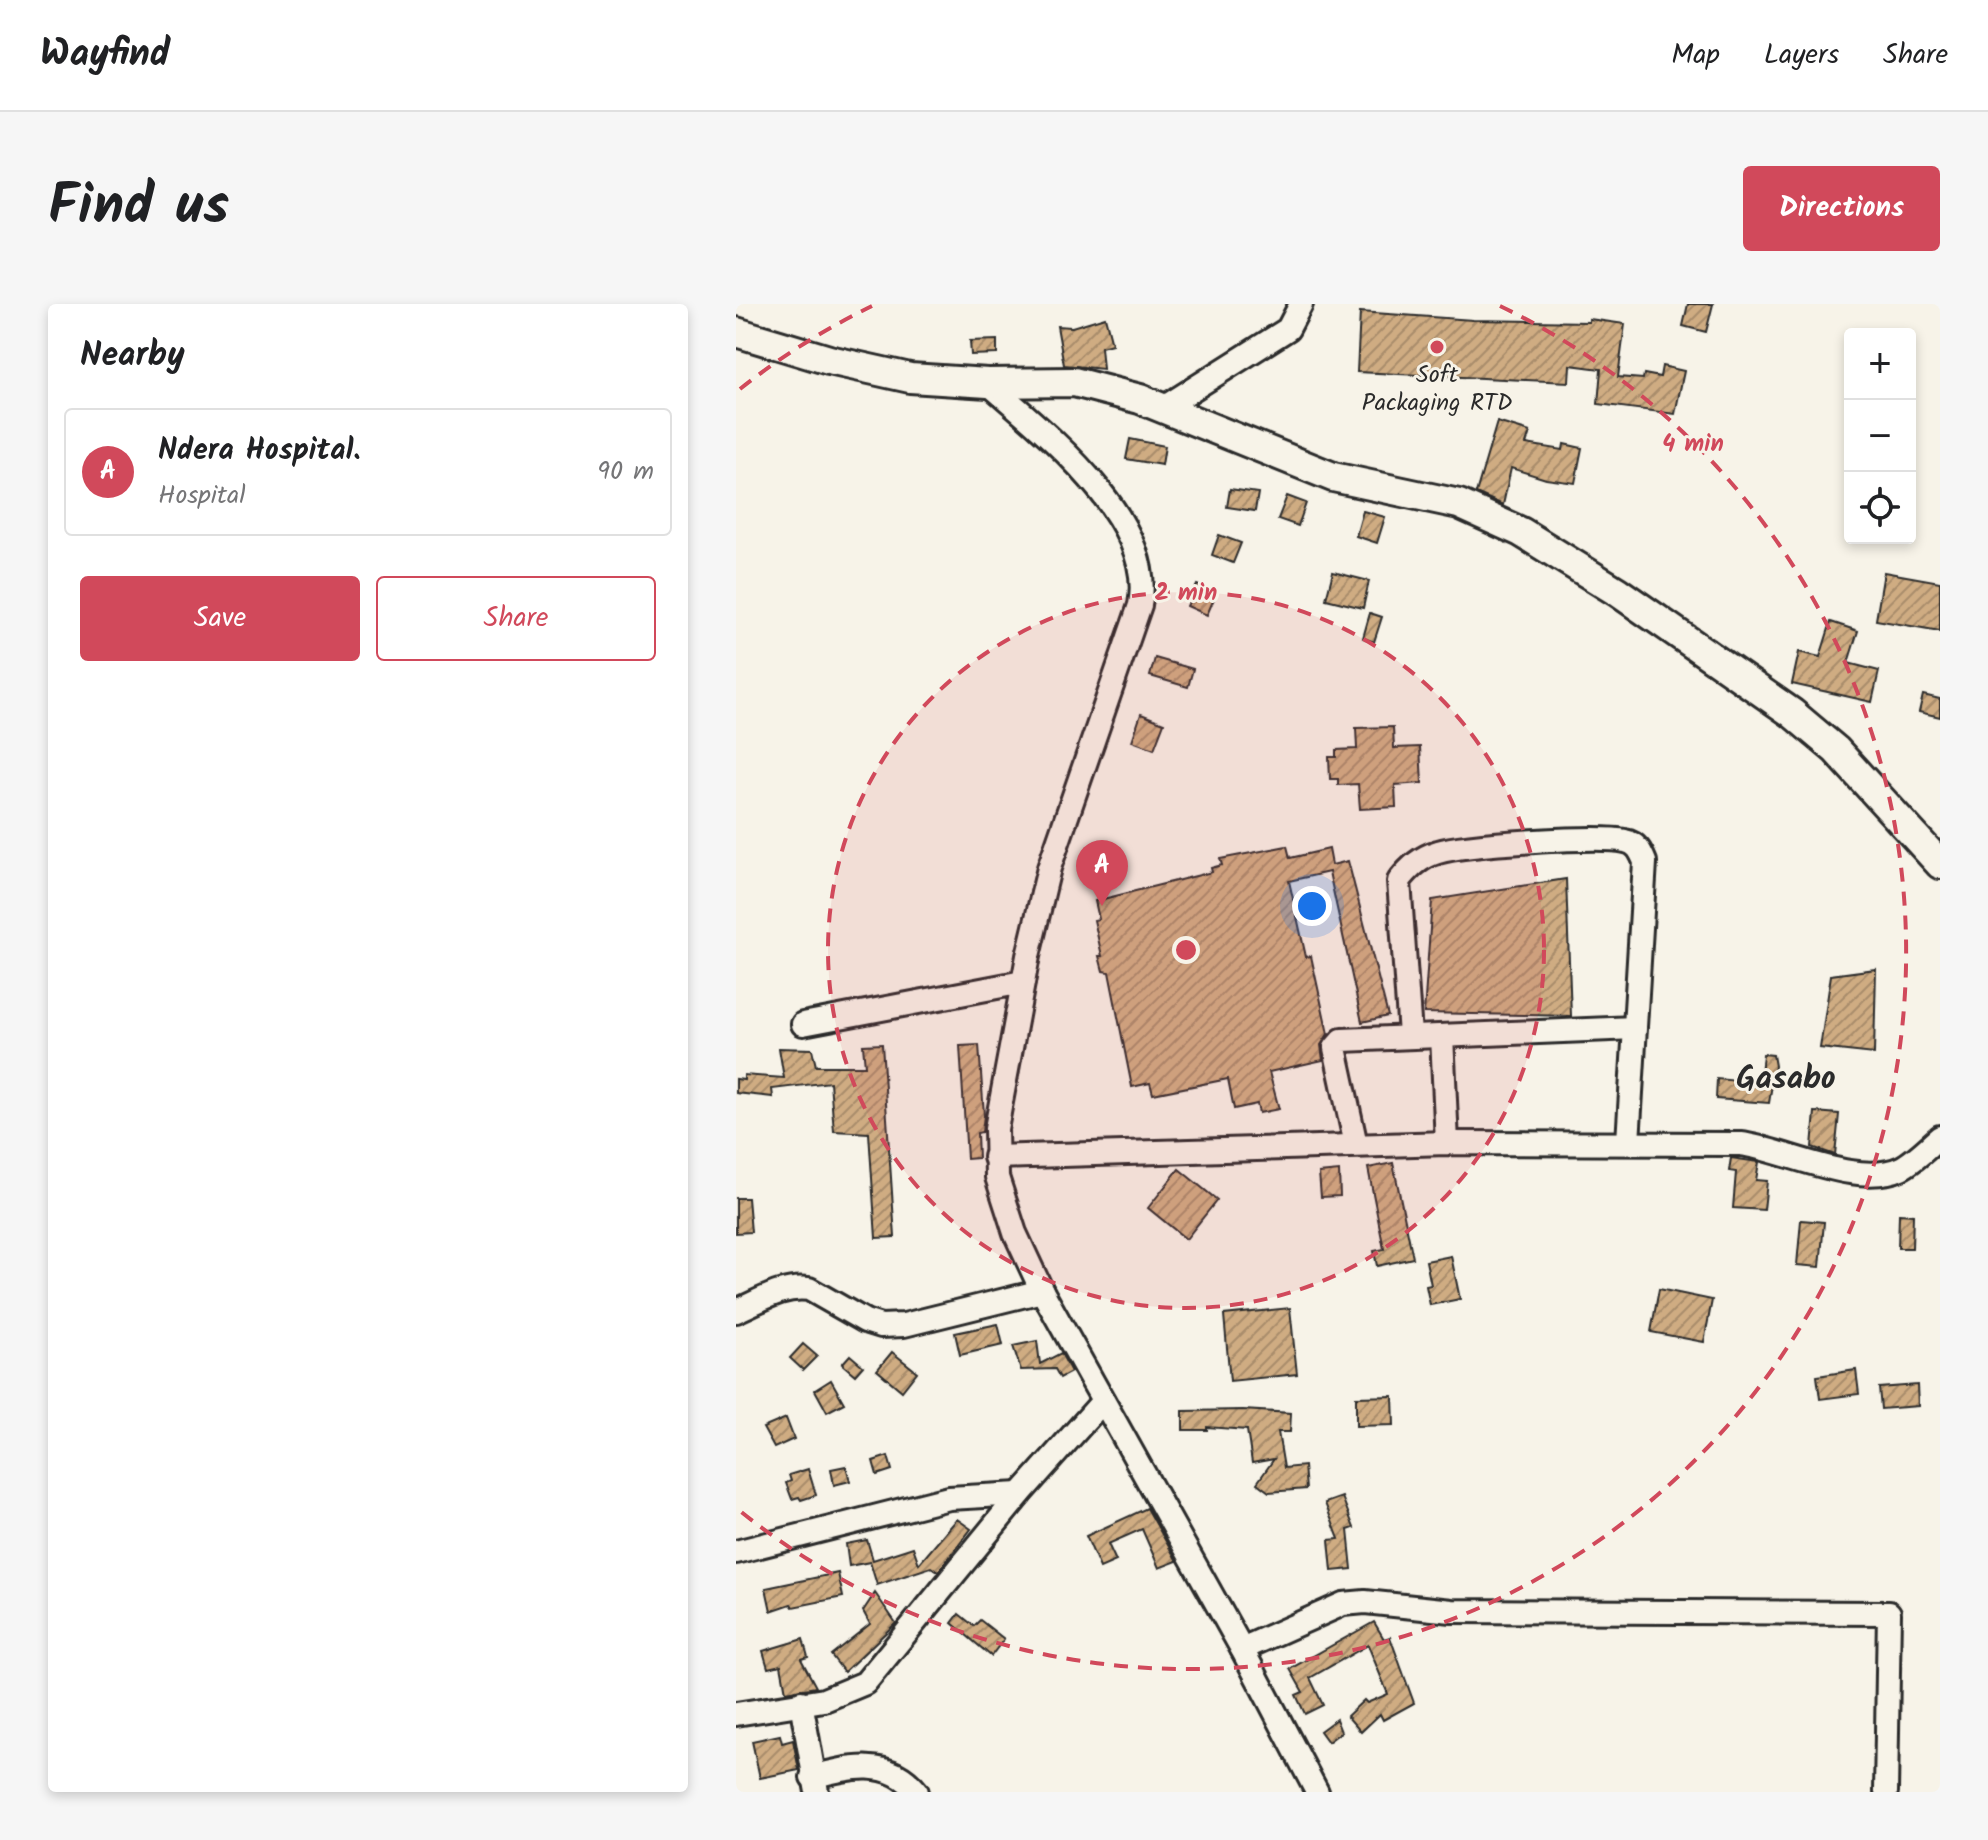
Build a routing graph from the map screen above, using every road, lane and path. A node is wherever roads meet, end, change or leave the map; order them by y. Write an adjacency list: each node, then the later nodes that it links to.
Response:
1 (1301, 304): 4 (street)
2 (736, 332): 3 (main road)
3 (988, 383): 4 (main road); 6 (street)
4 (1163, 408): 5 (main road)
5 (1940, 864)
6 (1023, 982): 7 (street); 15 (street)
7 (803, 1024)
8 (1635, 1028): 9 (street); 10 (street); 12 (street)
9 (1410, 1035): 10 (street); 14 (street)
10 (1442, 1036): 13 (street)
11 (1940, 1137): 12 (street)
12 (1628, 1142): 13 (street)
13 (1447, 1143): 14 (street)
14 (1356, 1145): 15 (street)
15 (995, 1157): 16 (street)
16 (1042, 1291): 17 (street); 18 (street)
17 (736, 1311)
18 (1103, 1401): 19 (street); 21 (street)
19 (1020, 1494): 20 (street); 22 (street)
20 (736, 1552)
21 (1242, 1649): 26 (street); 27 (street)
22 (801, 1702): 23 (street); 24 (street)
23 (736, 1714)
24 (814, 1784): 25 (street)
25 (917, 1792)
26 (1317, 1792)
27 (1886, 1792)

